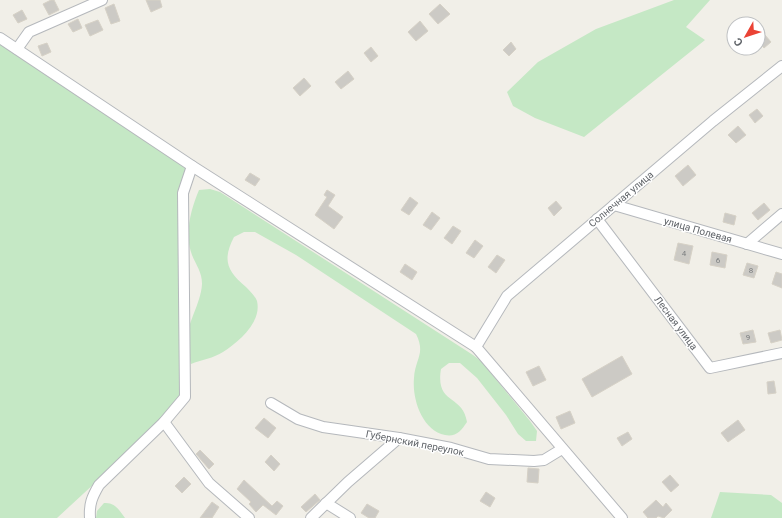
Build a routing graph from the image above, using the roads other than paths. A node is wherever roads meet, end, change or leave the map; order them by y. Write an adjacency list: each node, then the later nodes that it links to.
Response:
1 (102, 0): 3 (street)
2 (0, 38): 3 (street)
3 (17, 49): 5 (street)
4 (782, 66): 6 (street, Солнечная улица)
5 (192, 166): 11 (street); 14 (street)
6 (614, 205): 8 (street, Солнечная улица); 9 (street, улица Полевая)
7 (782, 214): 9 (street)
8 (597, 219): 11 (street, Солнечная улица); 12 (street, Лесная улица)
9 (747, 244): 10 (street, улица Полевая)
10 (782, 254)
11 (476, 347): 16 (street)
12 (782, 353)
13 (270, 403): 15 (street, Губернский переулок)
14 (164, 422): 18 (street); 19 (street)
15 (399, 438): 16 (street, Губернский переулок); 17 (street)
16 (562, 449): 22 (street)
17 (326, 503): 20 (street); 21 (street)
18 (90, 518)
19 (249, 518)
20 (311, 518)
21 (350, 518)
22 (622, 518)

